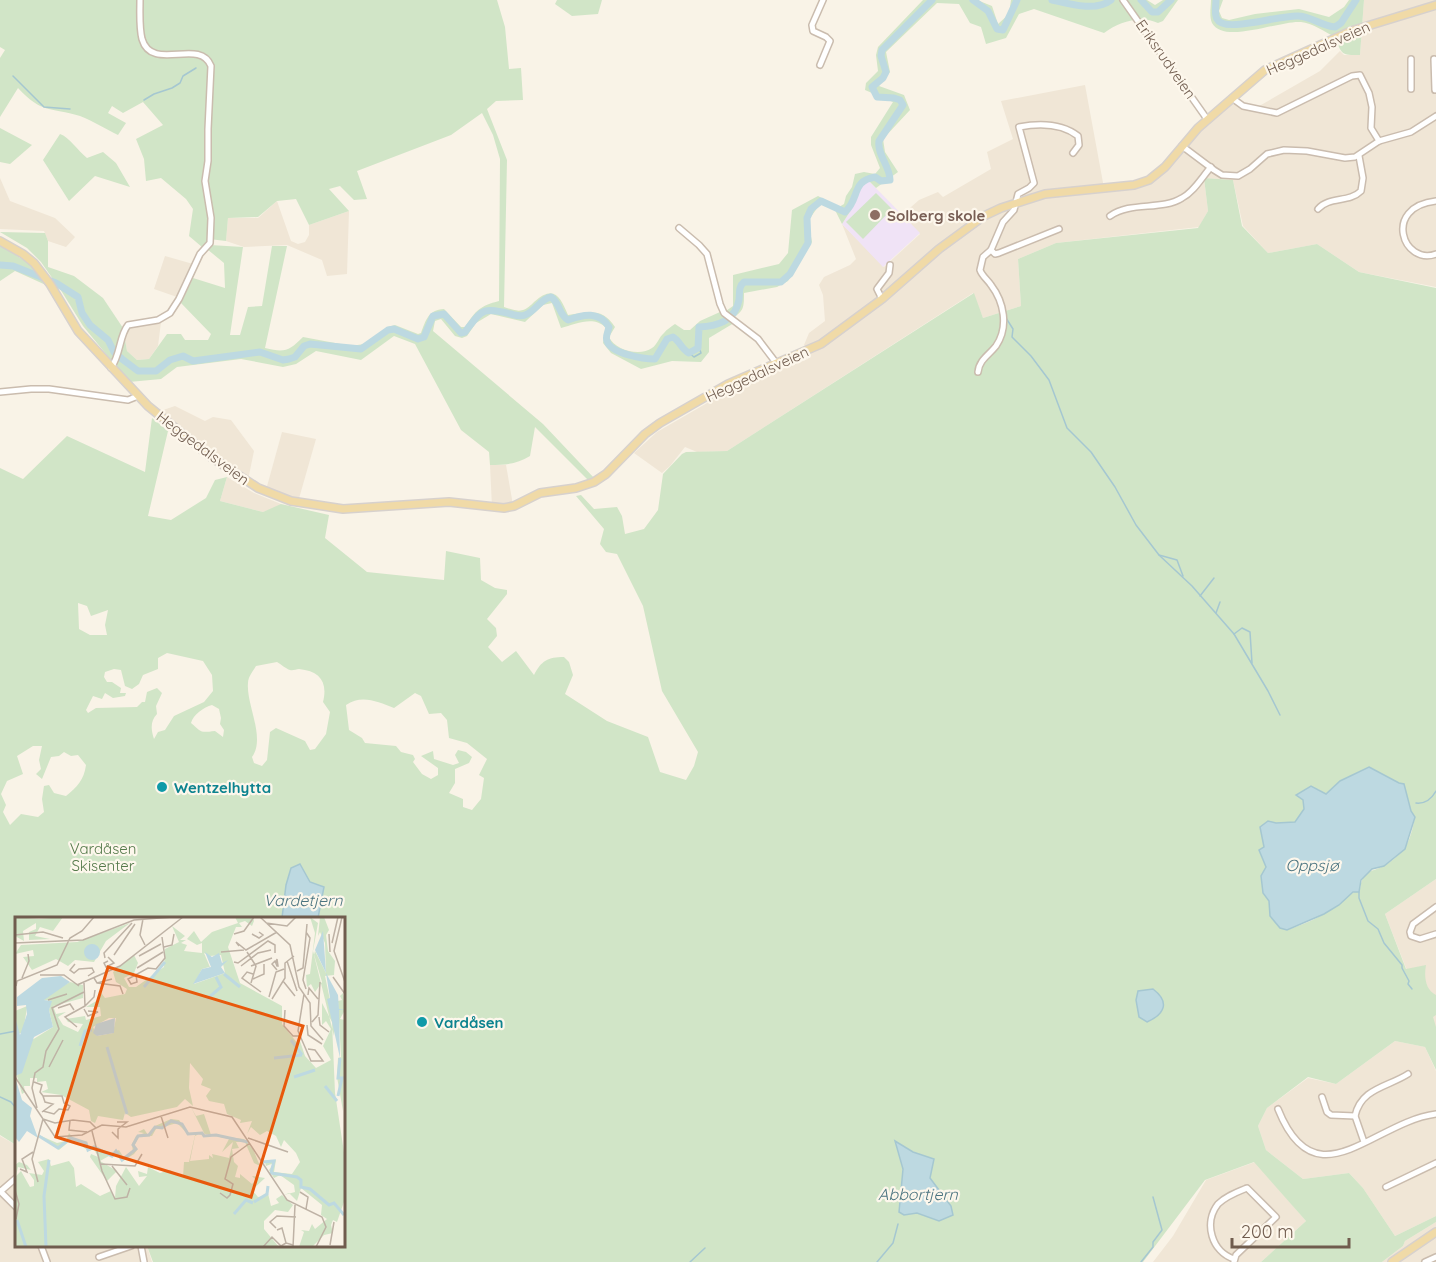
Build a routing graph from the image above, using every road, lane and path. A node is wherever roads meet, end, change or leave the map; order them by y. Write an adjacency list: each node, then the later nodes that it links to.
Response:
1 (140, 0): 30 (street)
2 (824, 0): 7 (street)
3 (1123, 0): 12 (street, Eriksrudveien)
4 (1436, 4): 10 (main road, Heggedalsveien)
5 (1411, 58): 8 (street)
6 (1434, 59): 9 (street)
7 (820, 64)
8 (1411, 89)
9 (1435, 90)
10 (1232, 98): 12 (main road, Heggedalsveien); 13 (street)
11 (1436, 117): 13 (street)
12 (1207, 119): 14 (main road, Heggedalsveien)
13 (1379, 141): 16 (street)
14 (1182, 146): 17 (street); 19 (main road, Heggedalsveien)
15 (1073, 153): 19 (street)
16 (1359, 156): 17 (street); 20 (street)
17 (1211, 167): 21 (street)
18 (1436, 201): 26 (street)
19 (1015, 203): 25 (street); 28 (main road, Heggedalsveien)
20 (1318, 209)
21 (1110, 216)
22 (679, 228): 29 (street)
23 (1059, 230): 25 (street)
24 (0, 241): 30 (main road, Heggedalsveien)
25 (991, 250): 31 (street)
26 (1436, 254)
27 (890, 266): 28 (street)
28 (882, 299): 29 (main road, Heggedalsveien)
29 (777, 364): 33 (main road, Heggedalsveien)
30 (111, 368): 33 (main road, Heggedalsveien)
31 (978, 372)
32 (0, 392): 33 (street)
33 (138, 396)
34 (1436, 907): 35 (street)
35 (1436, 934)
36 (1408, 1074): 40 (street)
37 (1322, 1097): 40 (street)
38 (1278, 1109): 41 (street)
39 (1436, 1114): 41 (street)
40 (1355, 1116): 41 (street)
41 (1364, 1142)
42 (1436, 1163): 44 (street)
43 (15, 1179): 45 (street)
44 (1386, 1187)
45 (0, 1191): 46 (street)
46 (15, 1207)
47 (1436, 1232): 56 (main road)
48 (42, 1247): 54 (street)
49 (125, 1247): 51 (street)
50 (141, 1247): 55 (street)
51 (99, 1257)
52 (1436, 1257): 57 (street)
53 (1234, 1261): 53 (street)
54 (47, 1262)
55 (144, 1262)
56 (1392, 1262)
57 (1425, 1262)

